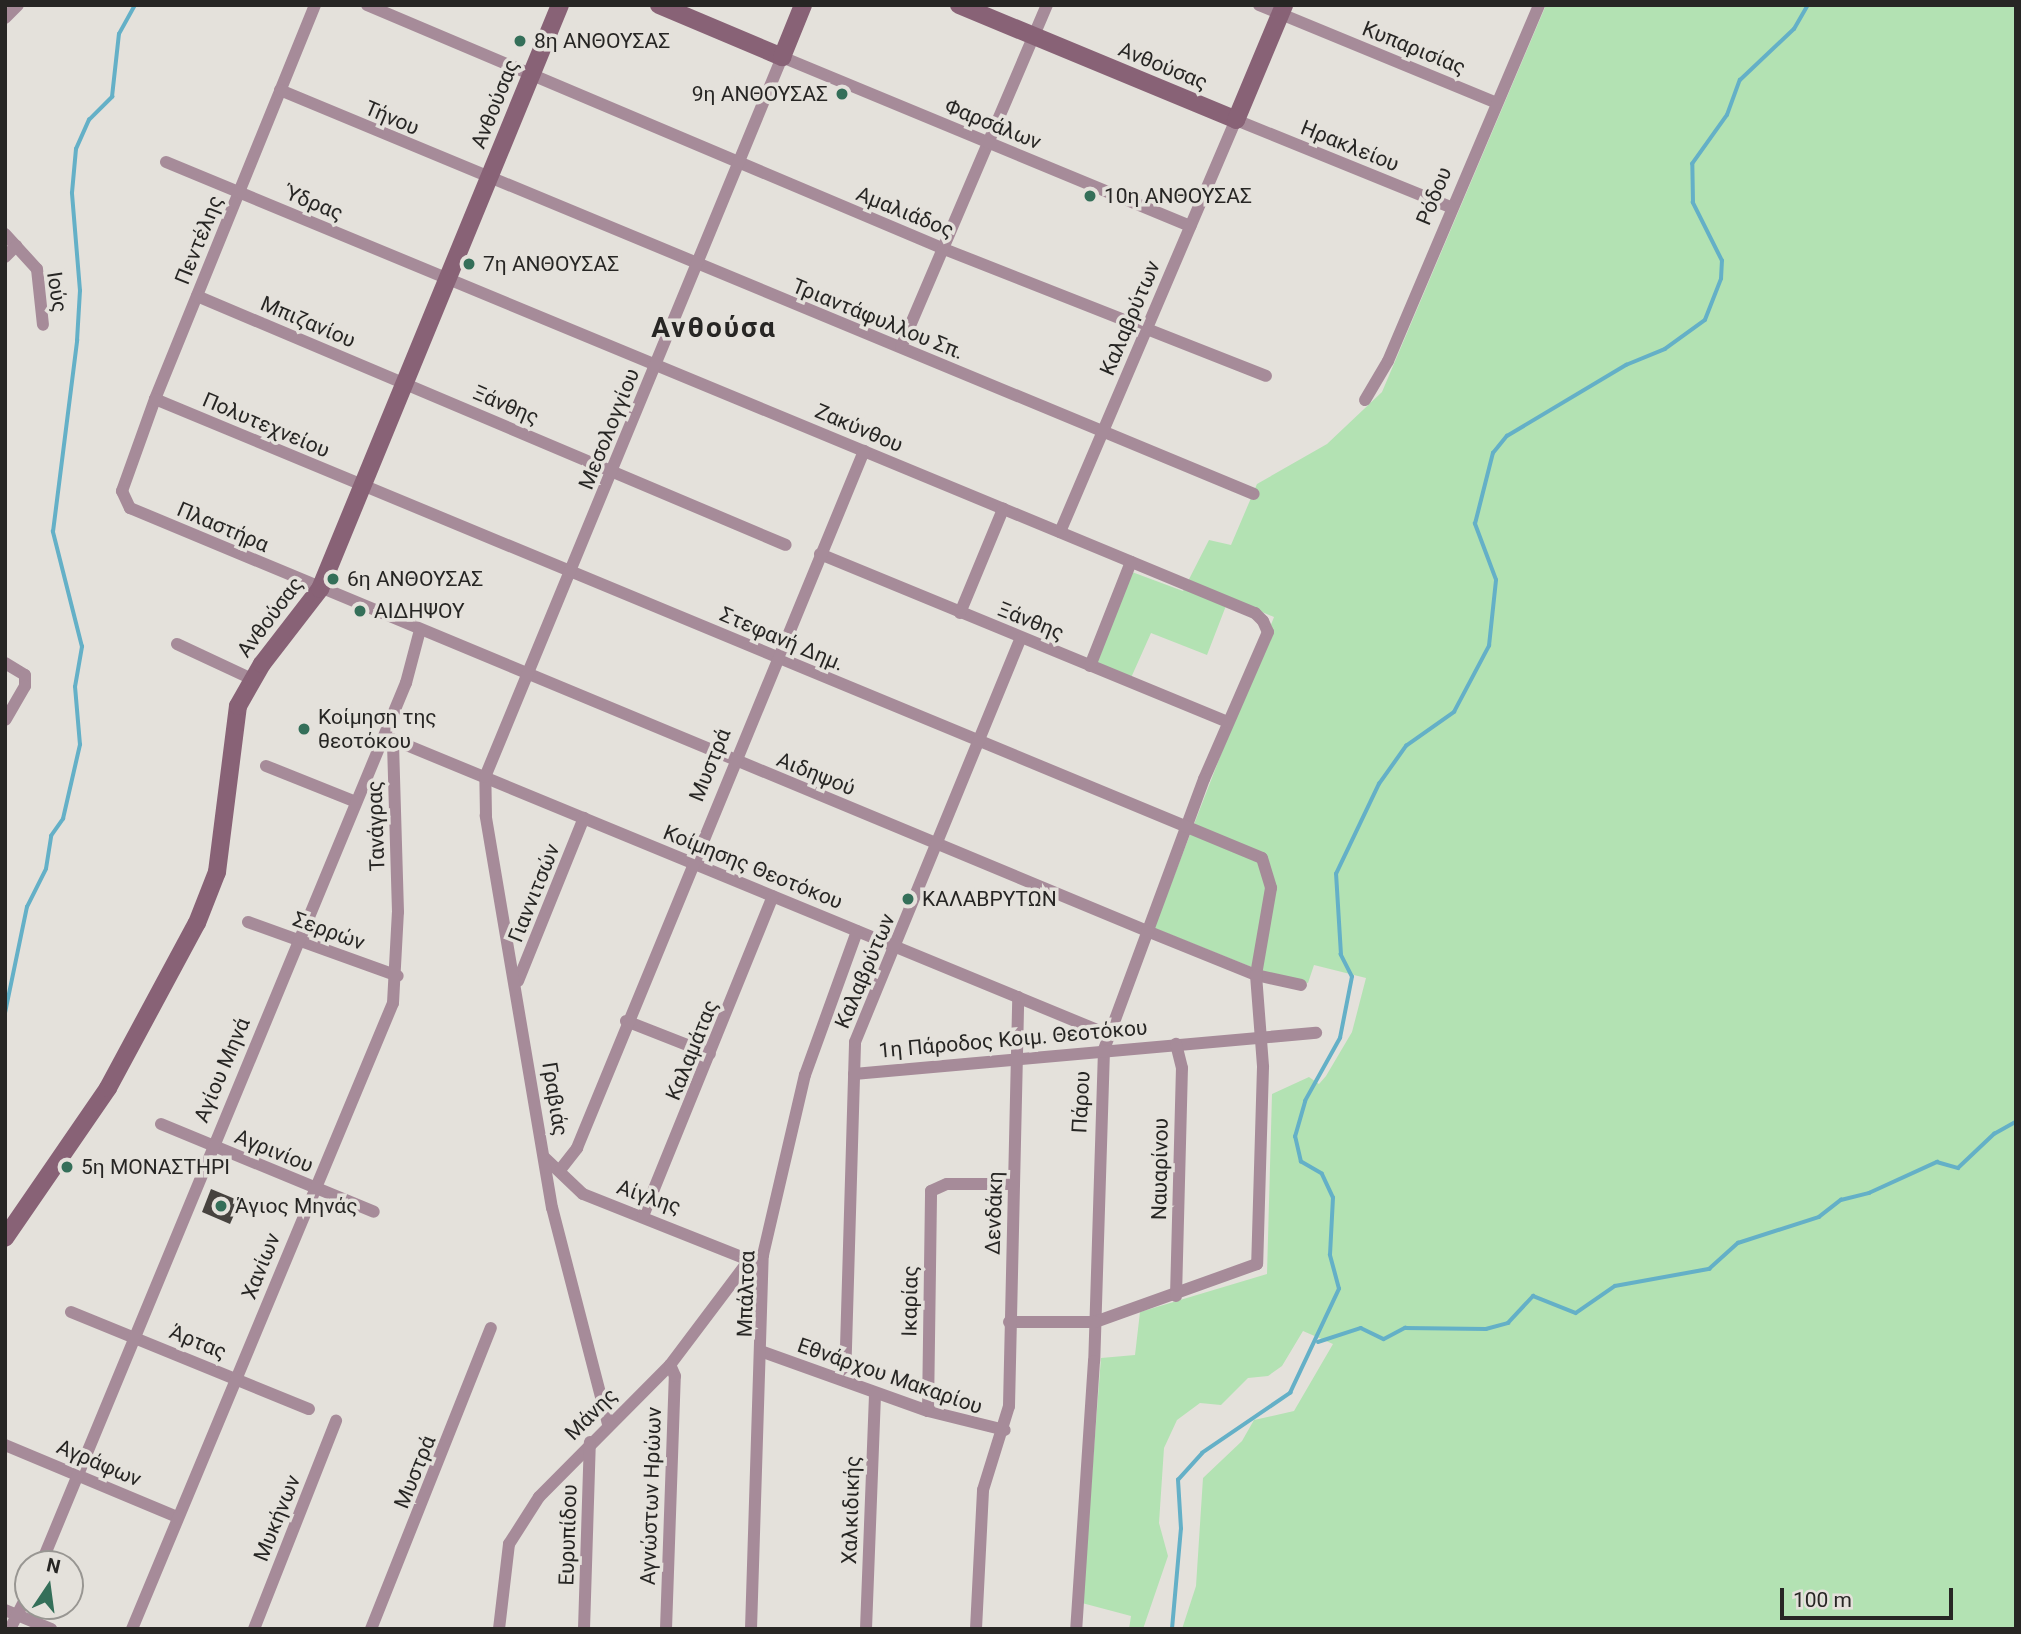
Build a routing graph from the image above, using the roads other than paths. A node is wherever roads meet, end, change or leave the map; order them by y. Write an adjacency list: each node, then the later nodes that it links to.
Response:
1 (18, 5): 12 (street)
2 (315, 5): 16 (street, Πεντέλης)
3 (367, 5): 15 (street, Αμαλιάδος)
4 (560, 5): 15 (street, Ανθούσας)
5 (659, 5): 14 (street)
6 (803, 5): 14 (street)
7 (959, 5): 13 (street, Ανθούσας)
8 (1047, 5): 13 (street)
9 (1259, 5): 11 (street, Κυπαρισίας)
10 (1539, 5): 17 (street, Ρόδου)
11 (1282, 10): 17 (street, Κυπαρισίας); 18 (street)
12 (5, 18)
13 (1033, 37): 18 (street, Ανθούσας); 19 (street)
14 (782, 57): 19 (street, Φαρσάλων); 21 (street, Μεσολογγίου)
15 (530, 78): 21 (street, Αμαλιάδος); 22 (street, Ανθούσας)
16 (280, 90): 22 (street, Τήνου); 23 (street, Πεντέλης)
17 (1494, 102): 24 (street, Ρόδου)
18 (1236, 120): 24 (street, Ηρακλείου); 25 (street, Καλαβρύτων)
19 (989, 143): 25 (street, Φαρσάλων); 28 (street)
20 (166, 162): 23 (street, Ύδρας)
21 (739, 164): 28 (street, Αμαλιάδος); 30 (street, Μεσολογγίου)
22 (488, 180): 30 (street, Τριαντάφυλλου Σπ.); 31 (street, Ανθούσας)
23 (239, 192): 31 (street, Ύδρας); 32 (street, Πεντέλης)
24 (1450, 207): 40 (street, Ρόδου)
25 (1190, 226): 34 (street, Καλαβρύτων)
26 (5, 234): 27 (street, Ιούς)
27 (16, 246): 29 (street); 33 (street, Ιούς)
28 (944, 249): 34 (street, Αμαλιάδος); 35 (street)
29 (5, 257)
30 (696, 267): 35 (street, Τριαντάφυλλου Σπ.); 36 (street, Μεσολογγίου)
31 (448, 279): 36 (street, Ζακύνθου); 38 (street, Ανθούσας)
32 (197, 296): 38 (street, Μπιζανίου); 39 (street, Πεντέλης)
33 (43, 325)
34 (1147, 328): 37 (street, Αμαλιάδος); 41 (street, Καλαβρύτων)
35 (901, 348): 41 (street, Τριαντάφυλλου Σπ.)
36 (656, 365): 42 (street, Ζακύνθου); 43 (street, Μεσολογγίου)
37 (1266, 376)
38 (405, 384): 43 (street, Ξάνθης); 44 (street, Ανθούσας)
39 (155, 399): 44 (street, Πολυτεχνείου); 45 (street, Πεντέλης)
40 (1365, 400)
41 (1101, 431): 46 (street, Τριαντάφυλλου Σπ.); 48 (street, Καλαβρύτων)
42 (864, 451): 47 (street, Ζακύνθου); 50 (street, Μυστρά)
43 (612, 471): 49 (street, Ξάνθης); 52 (street, Μεσολογγίου)
44 (363, 485): 52 (street, Στεφανή Δημ.); 53 (street, Ανθούσας)
45 (122, 491): 53 (street, Πλαστήρα)
46 (1254, 494)
47 (1003, 509): 48 (street, Ζακύνθου); 54 (street)
48 (1060, 532): 51 (street, Ζακύνθου)
49 (786, 545)
50 (820, 554): 54 (street, Ξάνθης); 59 (street, Μυστρά)
51 (1132, 562): 55 (street, Ζακύνθου); 61 (street)
52 (570, 572): 59 (street, Στεφανή Δημ.); 62 (street, Μεσολογγίου)
53 (320, 589): 56 (street, Αιδηψού); 63 (street, Ανθούσας)
54 (960, 612): 57 (street, Ξάνθης)
55 (1255, 613): 65 (street, Πάρου)
56 (419, 630): 62 (street, Αιδηψού); 66 (street, Αγίου Μηνά)
57 (1021, 638): 61 (street, Ξάνθης); 67 (street, Καλαβρύτων)
58 (177, 643): 63 (street)
59 (776, 657): 67 (street, Στεφανή Δημ.); 68 (street, Μυστρά)
60 (5, 663): 64 (street)
61 (1090, 666): 65 (street, Ξάνθης)
62 (528, 675): 68 (street, Αιδηψού); 70 (street, Μεσολογγίου)
63 (252, 679): 105 (street, Ανθούσας)
64 (5, 720)
65 (1228, 722): 73 (street, Πάρου)
66 (388, 738): 70 (street, Κοίμησης Θεοτόκου); 71 (street, Αγίου Μηνά); 77 (street, Τανάγρας)
67 (980, 742): 73 (street, Στεφανή Δημ.); 74 (street, Καλαβρύτων)
68 (732, 761): 74 (street, Αιδηψού); 75 (street, Μυστρά)
69 (266, 766): 71 (street)
70 (485, 778): 72 (street, Κοίμησης Θεοτόκου); 85 (street, Γραβιάς)
71 (356, 802): 81 (street, Αγίου Μηνά)
72 (584, 818): 75 (street, Κοίμησης Θεοτόκου); 85 (street, Γιαννιτσών)
73 (1187, 827): 80 (street, Πάρου); 83 (street, Στεφανή Δημ.)
74 (939, 844): 80 (street, Αιδηψού); 82 (street, Καλαβρύτων)
75 (691, 862): 76 (street, Κοίμησης Θεοτόκου); 88 (street, Μυστρά)
76 (773, 896): 79 (street, Κοίμησης Θεοτόκου); 94 (street, Καλαμάτας)
77 (398, 912): 84 (street, Χανίων)
78 (248, 922): 81 (street, Σερρών)
79 (857, 931): 82 (street, Κοίμησης Θεοτόκου); 106 (street, Μπάλτσα)
80 (1147, 931): 83 (street, Αιδηψού); 90 (street, Πάρου)
81 (297, 940): 84 (street, Σερρών); 98 (street, Αγίου Μηνά)
82 (897, 947): 87 (street, Κοίμησης Θεοτόκου); 96 (street, Καλαβρύτων)
83 (1256, 975): 86 (street, Αιδηψού); 91 (street)
84 (398, 976): 102 (street, Χανίων)
85 (518, 982): 99 (street, Γραβιάς)
86 (1301, 985)
87 (1018, 997): 90 (street, Κοίμησης Θεοτόκου); 95 (street, Δενδάκη)
88 (626, 1021): 94 (street); 100 (street, Μυστρά)
89 (1316, 1033): 91 (street, 1η Πάροδος Κοιμ. Θεοτόκου)
90 (1107, 1034): 93 (street, Πάρου)
91 (1263, 1035): 92 (street, 1η Πάροδος Κοιμ. Θεοτόκου); 108 (street)
92 (1176, 1044): 93 (street, 1η Πάροδος Κοιμ. Θεοτόκου); 108 (street, Ναυαρίνου)
93 (1104, 1050): 95 (street, 1η Πάροδος Κοιμ. Θεοτόκου); 111 (street, Πάρου)
94 (710, 1054): 104 (street, Καλαμάτας)
95 (1017, 1058): 96 (street, 1η Πάροδος Κοιμ. Θεοτόκου); 101 (street, Δενδάκη)
96 (854, 1073): 117 (street, Καλαβρύτων)
97 (161, 1124): 98 (street, Αγρινίου)
98 (211, 1145): 102 (street, Αγρινίου); 113 (street, Αγίου Μηνά)
99 (545, 1158): 100 (street, Αίγλης); 122 (street, Γραβιάς)
100 (561, 1170): 104 (street, Αίγλης)
101 (1014, 1184): 110 (street, Δενδάκη); 120 (street, Ικαρίας)
102 (314, 1188): 103 (street, Αγρινίου); 116 (street, Χανίων)
103 (374, 1212)
104 (643, 1216): 107 (street, Αίγλης)
105 (5, 1238)
106 (764, 1255): 107 (street); 114 (street, Μπάλτσα)
107 (749, 1260): 115 (street, Μάνης)
108 (1176, 1296): 111 (street)
109 (71, 1312): 113 (street, Άρτας)
110 (1009, 1322): 111 (street); 123 (street, Δενδάκη)
111 (1095, 1322): 141 (street, Πάρου)
112 (491, 1328): 134 (street, Μυστρά)
113 (133, 1337): 116 (street, Άρτας); 126 (street, Αγίου Μηνά)
114 (763, 1352): 117 (street, Εθνάρχου Μακαρίου); 138 (street, Μπάλτσα)
115 (670, 1365): 122 (street, Μάνης); 137 (street, Αγνώστων Ηρώων)
116 (236, 1379): 119 (street, Άρτας); 127 (street, Χανίων)
117 (845, 1381): 118 (street, Εθνάρχου Μακαρίου)
118 (875, 1393): 120 (street, Εθνάρχου Μακαρίου); 139 (street, Χαλκιδικής)
119 (309, 1409)
120 (928, 1411): 123 (street, Εθνάρχου Μακαρίου)
121 (336, 1421): 133 (street, Μυκήνων)
122 (608, 1424): 124 (street, Μάνης)
123 (1005, 1430): 140 (street, Δενδάκη)
124 (590, 1442): 135 (street, Μάνης); 136 (street, Ευρυπίδου)
125 (5, 1445): 126 (street, Αγράφων)
126 (77, 1474): 127 (street, Αγράφων); 128 (street, Αγίου Μηνά)
127 (177, 1517): 132 (street, Χανίων)
128 (47, 1550)
129 (11, 1612): 130 (street); 131 (street)
130 (10, 1629)
131 (51, 1629)
132 (132, 1629)
133 (254, 1629)
134 (372, 1629)
135 (499, 1629)
136 (584, 1629)
137 (666, 1629)
138 (751, 1629)
139 (866, 1629)
140 (976, 1629)
141 (1076, 1629)

